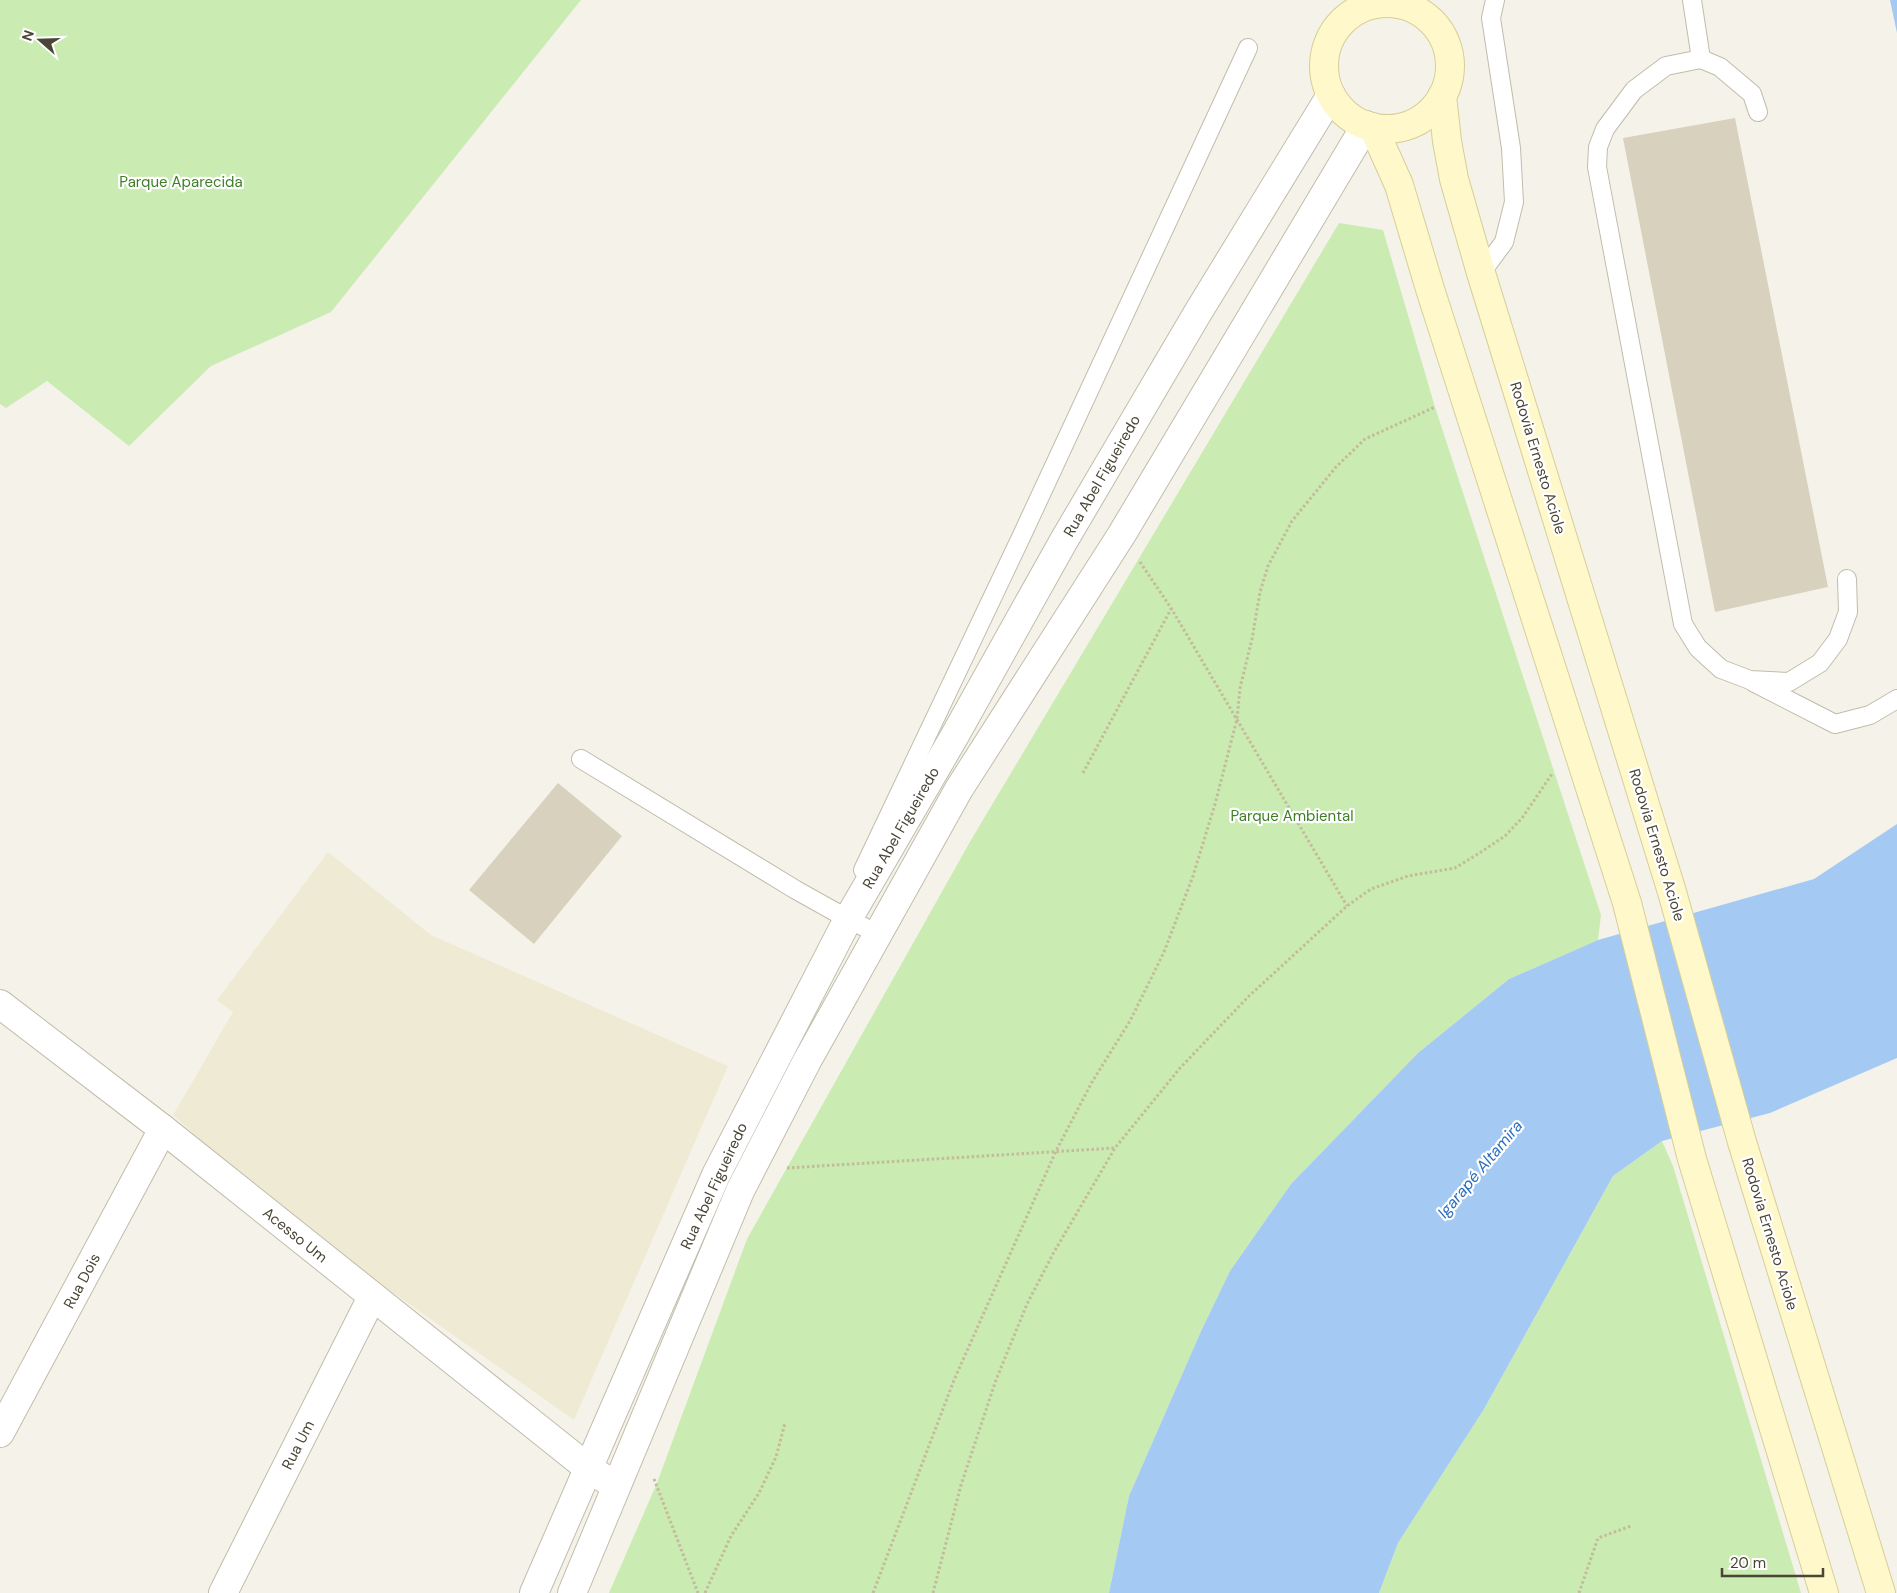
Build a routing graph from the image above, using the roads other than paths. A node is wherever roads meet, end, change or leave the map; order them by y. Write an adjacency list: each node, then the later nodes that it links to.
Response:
1 (1495, 0): 11 (lane)
2 (1692, 0): 6 (lane)
3 (1351, 8): 4 (main road); 7 (main road)
4 (1427, 8): 8 (main road)
5 (1248, 48): 16 (lane)
6 (1701, 59): 9 (lane); 13 (lane)
7 (1332, 95): 10 (main road); 16 (street, Rua Abel Figueiredo)
8 (1442, 96): 10 (main road); 11 (main road, Rodovia Ernesto Aciole)
9 (1758, 112)
10 (1369, 126): 17 (street, Rua Abel Figueiredo); 27 (main road)
11 (1481, 273): 28 (main road, Rodovia Ernesto Aciole)
12 (1847, 579): 13 (lane)
13 (1750, 680): 14 (lane)
14 (1897, 698)
15 (581, 759): 16 (lane)
16 (844, 917): 17 (lane); 22 (street, Rua Abel Figueiredo)
17 (878, 934): 23 (street, Rua Abel Figueiredo)
18 (0, 1004): 19 (street, Acesso Um)
19 (163, 1129): 20 (street, Acesso Um); 21 (street, Rua Dois)
20 (372, 1297): 22 (street, Acesso Um); 24 (street, Rua Um)
21 (0, 1432)
22 (588, 1468): 23 (street, Acesso Um); 25 (street, Rua Abel Figueiredo)
23 (616, 1486): 26 (street, Rua Abel Figueiredo)
24 (223, 1593)
25 (534, 1593)
26 (572, 1593)
27 (1824, 1593)
28 (1881, 1593)

